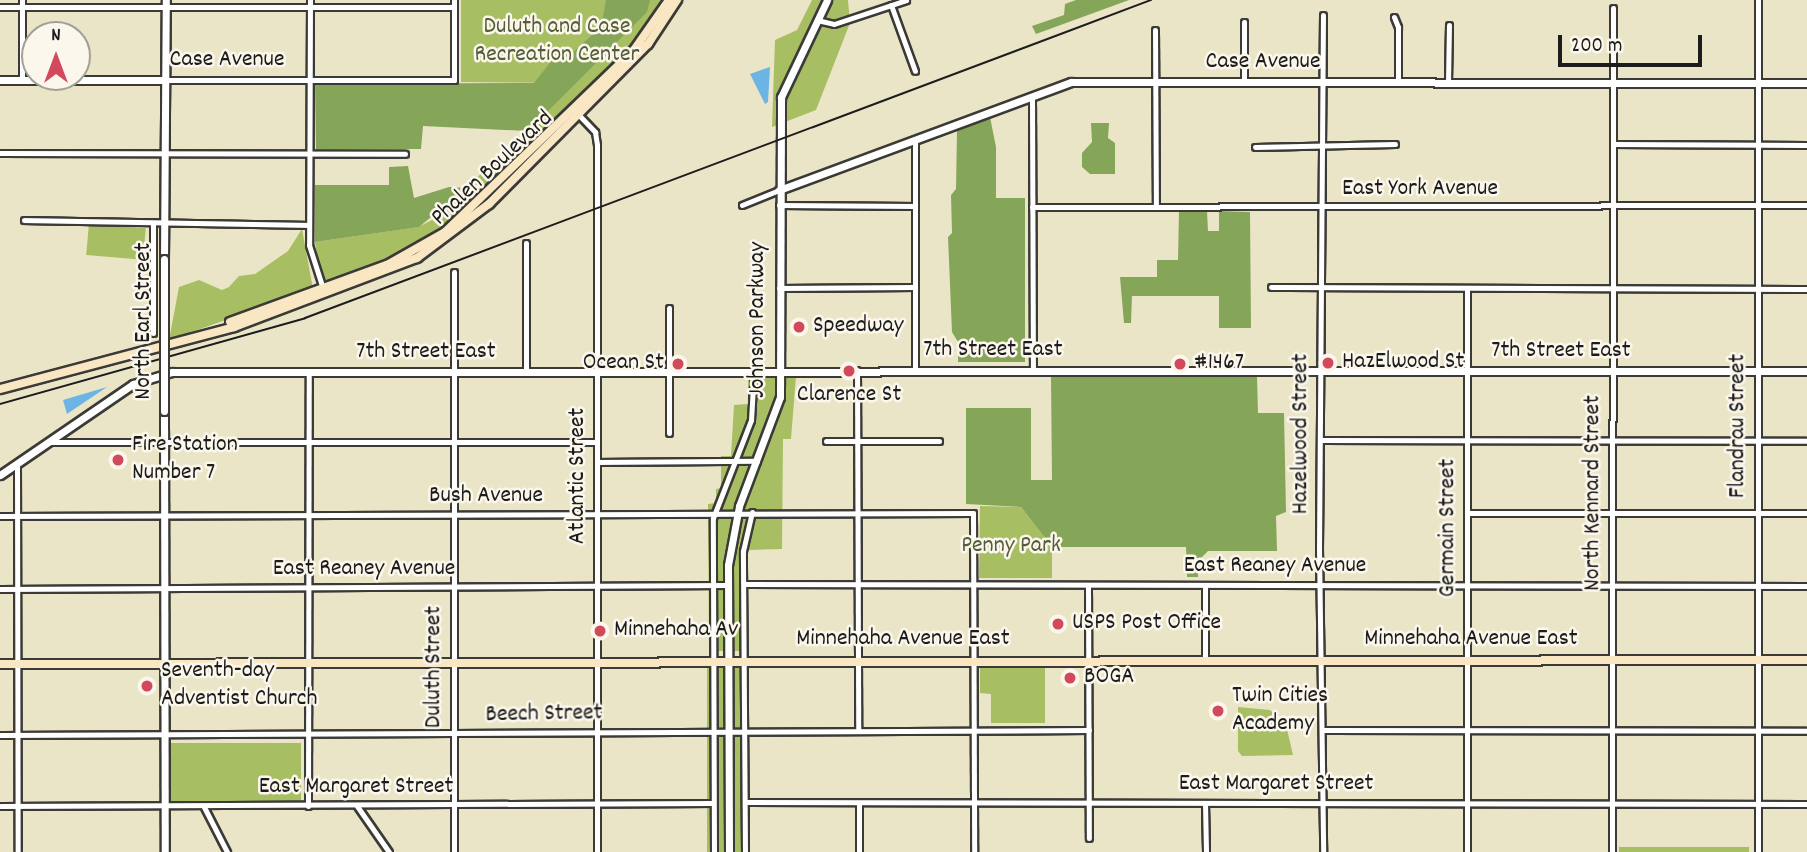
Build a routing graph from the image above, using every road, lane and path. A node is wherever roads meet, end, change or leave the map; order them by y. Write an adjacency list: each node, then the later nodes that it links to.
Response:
1 (22, 0): 11 (street)
2 (669, 0): 36 (main road, Phalen Boulevard)
3 (677, 0): 36 (main road, Phalen Boulevard)
4 (827, 0): 16 (street, Johnson Parkway)
5 (906, 0): 10 (street)
6 (1758, 0): 33 (street, Flandrau Street)
7 (454, 3): 9 (street); 26 (street, Case Avenue)
8 (166, 4): 9 (street); 11 (street); 25 (street, North Earl Street)
9 (310, 4): 26 (street)
10 (888, 4): 16 (street); 21 (street)
11 (23, 7): 12 (street); 17 (street)
12 (0, 8)
13 (1613, 8): 32 (street, North Kennard Street)
14 (1323, 15): 29 (street, Hazelwood Street)
15 (1394, 18): 30 (street)
16 (817, 20): 48 (street, Johnson Parkway)
17 (23, 21)
18 (1244, 22): 28 (street)
19 (1449, 25): 31 (street)
20 (1155, 30): 27 (street)
21 (915, 71)
22 (0, 80): 23 (street, Case Avenue)
23 (21, 80)
24 (91, 80): 25 (street, Case Avenue)
25 (165, 80): 26 (street, Case Avenue); 45 (street, North Earl Street)
26 (309, 80): 46 (street)
27 (1156, 82): 28 (street, Case Avenue); 35 (street, Case Avenue); 56 (street)
28 (1244, 82): 29 (street, Case Avenue)
29 (1323, 82): 30 (street, Case Avenue); 40 (street, Hazelwood Street)
30 (1398, 82): 31 (street, Case Avenue)
31 (1448, 82): 32 (street, Case Avenue)
32 (1613, 83): 33 (street, Case Avenue); 39 (street, North Kennard Street)
33 (1758, 83): 34 (street, Case Avenue); 41 (street, Flandrau Street)
34 (1807, 83)
35 (1032, 96): 37 (street, Case Avenue); 54 (street)
36 (576, 112): 72 (main road, Phalen Boulevard); 84 (street, Atlantic Street)
37 (915, 140): 48 (street, Case Avenue); 53 (street)
38 (1395, 144): 40 (street)
39 (1613, 144): 41 (street); 55 (street, North Kennard Street)
40 (1322, 145): 43 (street); 57 (street, Hazelwood Street)
41 (1758, 145): 42 (street); 51 (street, Flandrau Street)
42 (1807, 145)
43 (1255, 147)
44 (0, 153): 45 (street)
45 (165, 153): 46 (street); 60 (street, North Earl Street)
46 (309, 153): 47 (street); 61 (street)
47 (405, 154)
48 (779, 190): 49 (street, Case Avenue); 50 (street, Johnson Parkway)
49 (742, 205)
50 (779, 205): 53 (street); 66 (street, Johnson Parkway)
51 (1757, 205): 52 (street, East York Avenue); 55 (street, East York Avenue); 70 (street, Flandrau Street)
52 (1807, 205)
53 (915, 206): 67 (street)
54 (1032, 206): 56 (street, East York Avenue); 81 (street)
55 (1612, 206): 57 (street, East York Avenue); 69 (street, North Kennard Street)
56 (1156, 207): 57 (street, East York Avenue)
57 (1321, 207): 65 (street, Hazelwood Street)
58 (24, 220): 59 (street)
59 (153, 224): 60 (street); 74 (street)
60 (164, 225): 61 (street); 104 (street, North Earl Street, bridge)
61 (309, 225): 72 (street)
62 (526, 243): 83 (street)
63 (454, 272): 87 (street, Duluth Street)
64 (1271, 287): 65 (street)
65 (1321, 287): 68 (street); 82 (street, Hazelwood Street)
66 (779, 288): 67 (street); 75 (street, Johnson Parkway)
67 (915, 288): 79 (street)
68 (1467, 288): 69 (street); 85 (street, Germain Street)
69 (1612, 288): 70 (street); 86 (street, North Kennard Street)
70 (1757, 289): 71 (street); 88 (street, Flandrau Street)
71 (1807, 289)
72 (324, 292): 92 (main road, Phalen Boulevard)
73 (669, 308): 76 (street)
74 (153, 333)
75 (780, 369): 77 (street, 7th Street East); 78 (street, 7th Street East); 108 (street, Johnson Parkway)
76 (669, 370): 77 (street, 7th Street East); 84 (street, 7th Street East); 93 (street)
77 (754, 370): 107 (street, Johnson Parkway)
78 (857, 370): 79 (street, 7th Street East); 98 (street)
79 (915, 370): 80 (street, 7th Street East)
80 (973, 370): 81 (street, 7th Street East); 91 (street)
81 (1033, 370): 82 (street, 7th Street East)
82 (1320, 370): 85 (street, 7th Street East); 94 (street, Hazelwood Street)
83 (526, 371): 84 (street, 7th Street East); 87 (street, 7th Street East)
84 (597, 371): 103 (street, Atlantic Street)
85 (1467, 371): 86 (street, 7th Street East); 95 (street, Germain Street)
86 (1612, 371): 88 (street, 7th Street East); 96 (street, North Kennard Street)
87 (453, 372): 90 (street, 7th Street East); 106 (street, Duluth Street)
88 (1757, 372): 89 (street, 7th Street East); 100 (street, Flandrau Street)
89 (1807, 372)
90 (309, 373): 102 (street, 7th Street East); 105 (street)
91 (973, 381)
92 (0, 389)
93 (668, 433)
94 (1320, 440): 95 (street); 130 (street, Hazelwood Street)
95 (1467, 440): 96 (street); 116 (street, Germain Street)
96 (1612, 440): 100 (street); 117 (street, North Kennard Street)
97 (826, 441): 98 (street)
98 (857, 441): 99 (street); 112 (street)
99 (939, 441)
100 (1757, 441): 101 (street); 118 (street, Flandrau Street)
101 (1807, 441)
102 (48, 442): 104 (street); 110 (street, 7th Street East)
103 (597, 442): 106 (street); 109 (street, Atlantic Street)
104 (163, 443): 105 (street); 124 (street, North Earl Street)
105 (309, 443): 106 (street); 125 (street)
106 (453, 443): 122 (street, Duluth Street)
107 (736, 461): 108 (street); 109 (street); 113 (street, Johnson Parkway)
108 (757, 461): 114 (street, Johnson Parkway)
109 (597, 462): 120 (street, Atlantic Street)
110 (17, 463): 111 (street, 7th Street East); 121 (street)
111 (0, 475)
112 (857, 511): 115 (street, Bush Avenue); 128 (street); 132 (street, Bush Avenue)
113 (717, 512): 114 (street, Bush Avenue); 120 (street, Bush Avenue); 126 (street, Johnson Parkway)
114 (737, 512): 115 (street, Bush Avenue); 131 (street, Johnson Parkway)
115 (752, 512): 127 (street)
116 (1466, 513): 117 (street); 134 (street, Germain Street)
117 (1611, 513): 118 (street); 136 (street, North Kennard Street)
118 (1756, 513): 119 (street); 137 (street, Flandrau Street)
119 (1807, 513)
120 (597, 514): 122 (street, Bush Avenue); 135 (street, Atlantic Street)
121 (18, 515): 123 (street, Bush Avenue); 124 (street, Bush Avenue); 143 (street)
122 (453, 515): 125 (street, Bush Avenue); 139 (street, Duluth Street)
123 (0, 516)
124 (163, 516): 125 (street, Bush Avenue); 140 (street, North Earl Street)
125 (308, 516): 141 (street)
126 (713, 584): 131 (street, East Reaney Avenue); 135 (street, East Reaney Avenue); 144 (street, Johnson Parkway)
127 (744, 584): 128 (street, East Reaney Avenue); 146 (street)
128 (857, 584): 132 (street, East Reaney Avenue); 147 (street)
129 (1088, 584): 132 (street, East Reaney Avenue); 133 (street, East Reaney Avenue); 149 (street)
130 (1319, 584): 133 (street, East Reaney Avenue); 134 (street, East Reaney Avenue); 151 (street, Hazelwood Street)
131 (728, 585): 145 (street, Johnson Parkway)
132 (973, 585): 148 (street)
133 (1205, 585): 150 (street)
134 (1466, 585): 136 (street, East Reaney Avenue); 152 (street, Germain Street)
135 (597, 586): 139 (street, East Reaney Avenue); 156 (street, Atlantic Street)
136 (1611, 586): 137 (street, East Reaney Avenue); 153 (street, North Kennard Street)
137 (1756, 586): 138 (street, East Reaney Avenue); 154 (street, Flandrau Street)
138 (1807, 586)
139 (452, 587): 141 (street, East Reaney Avenue); 157 (street, Duluth Street)
140 (163, 588): 141 (street, East Reaney Avenue); 143 (street, East Reaney Avenue); 161 (street, North Earl Street)
141 (308, 588): 158 (street)
142 (0, 589): 143 (street, East Reaney Avenue)
143 (18, 589): 160 (street)
144 (712, 659): 145 (main road, Minnehaha Avenue East); 156 (main road, Minnehaha Avenue East); 172 (street, Johnson Parkway)
145 (727, 659): 146 (main road, Minnehaha Avenue East); 173 (street, Johnson Parkway)
146 (743, 659): 147 (main road, Minnehaha Avenue East); 167 (street)
147 (857, 659): 148 (main road, Minnehaha Avenue East); 162 (street)
148 (974, 659): 149 (main road, Minnehaha Avenue East); 163 (street)
149 (1089, 659): 150 (main road, Minnehaha Avenue East); 164 (street)
150 (1205, 659): 151 (main road, Minnehaha Avenue East)
151 (1321, 659): 152 (main road, Minnehaha Avenue East); 165 (street, Hazelwood Street)
152 (1466, 659): 153 (main road, Minnehaha Avenue East); 166 (street, Germain Street)
153 (1611, 660): 154 (main road, Minnehaha Avenue East); 168 (street, North Kennard Street)
154 (1757, 660): 155 (main road, Minnehaha Avenue East); 169 (street, Flandrau Street)
155 (1807, 660)
156 (597, 661): 157 (main road, Minnehaha Avenue East); 171 (street, Atlantic Street)
157 (452, 662): 158 (main road, Minnehaha Avenue East); 174 (street, Duluth Street)
158 (307, 663): 161 (main road, Minnehaha Avenue East); 178 (street)
159 (0, 664): 160 (main road, Minnehaha Avenue East)
160 (17, 664): 161 (main road, Minnehaha Avenue East); 176 (street)
161 (163, 665): 177 (street, North Earl Street)
162 (858, 730): 163 (street, Beech Street); 167 (street, Beech Street)
163 (974, 730): 164 (street, Beech Street); 182 (street)
164 (1089, 730): 183 (street)
165 (1322, 730): 166 (street); 185 (street, Hazelwood Street)
166 (1466, 730): 168 (street); 188 (street, Germain Street)
167 (744, 731): 173 (street, Beech Street); 179 (street)
168 (1611, 731): 169 (street); 186 (street, North Kennard Street)
169 (1758, 731): 170 (street); 191 (street, Flandrau Street)
170 (1807, 731)
171 (597, 732): 172 (street, Beech Street); 174 (street, Beech Street); 187 (street, Atlantic Street)
172 (713, 732): 173 (street, Beech Street); 180 (street, Johnson Parkway)
173 (728, 732): 206 (street, Johnson Parkway)
174 (453, 734): 178 (street, Beech Street); 190 (street, Duluth Street)
175 (0, 735): 176 (street, Beech Street)
176 (18, 735): 177 (street, Beech Street); 193 (street)
177 (163, 735): 178 (street, Beech Street); 196 (street, North Earl Street)
178 (307, 735): 194 (street)
179 (745, 802): 181 (street, East Margaret Street); 207 (street)
180 (713, 803): 187 (street, East Margaret Street); 205 (street, Johnson Parkway)
181 (859, 803): 182 (street, East Margaret Street); 208 (street)
182 (974, 803): 183 (street, East Margaret Street); 209 (street)
183 (1090, 803): 184 (street, East Margaret Street); 198 (street)
184 (1205, 803): 185 (street, East Margaret Street); 210 (street)
185 (1322, 803): 188 (street, East Margaret Street); 211 (street, Hazelwood Street)
186 (1612, 803): 188 (street, East Margaret Street); 191 (street, East Margaret Street); 213 (street, North Kennard Street)
187 (597, 804): 190 (street, East Margaret Street); 204 (street, Atlantic Street)
188 (1466, 804): 212 (street, Germain Street)
189 (1807, 804): 191 (street, East Margaret Street)
190 (453, 805): 195 (street, East Margaret Street); 203 (street, Duluth Street)
191 (1758, 805): 214 (street, Flandrau Street)
192 (0, 806): 193 (street, East Margaret Street)
193 (19, 806): 196 (street, East Margaret Street); 199 (street)
194 (308, 806): 195 (street, East Margaret Street); 197 (street, East Margaret Street)
195 (357, 806): 202 (street)
196 (164, 807): 197 (street, East Margaret Street); 200 (street, North Earl Street)
197 (204, 807): 201 (street)
198 (1089, 838)
199 (18, 852)
200 (164, 852)
201 (226, 852)
202 (389, 852)
203 (454, 852)
204 (597, 852)
205 (715, 852)
206 (729, 852)
207 (745, 852)
208 (859, 852)
209 (974, 852)
210 (1206, 852)
211 (1323, 852)
212 (1467, 852)
213 (1612, 852)
214 (1758, 852)

